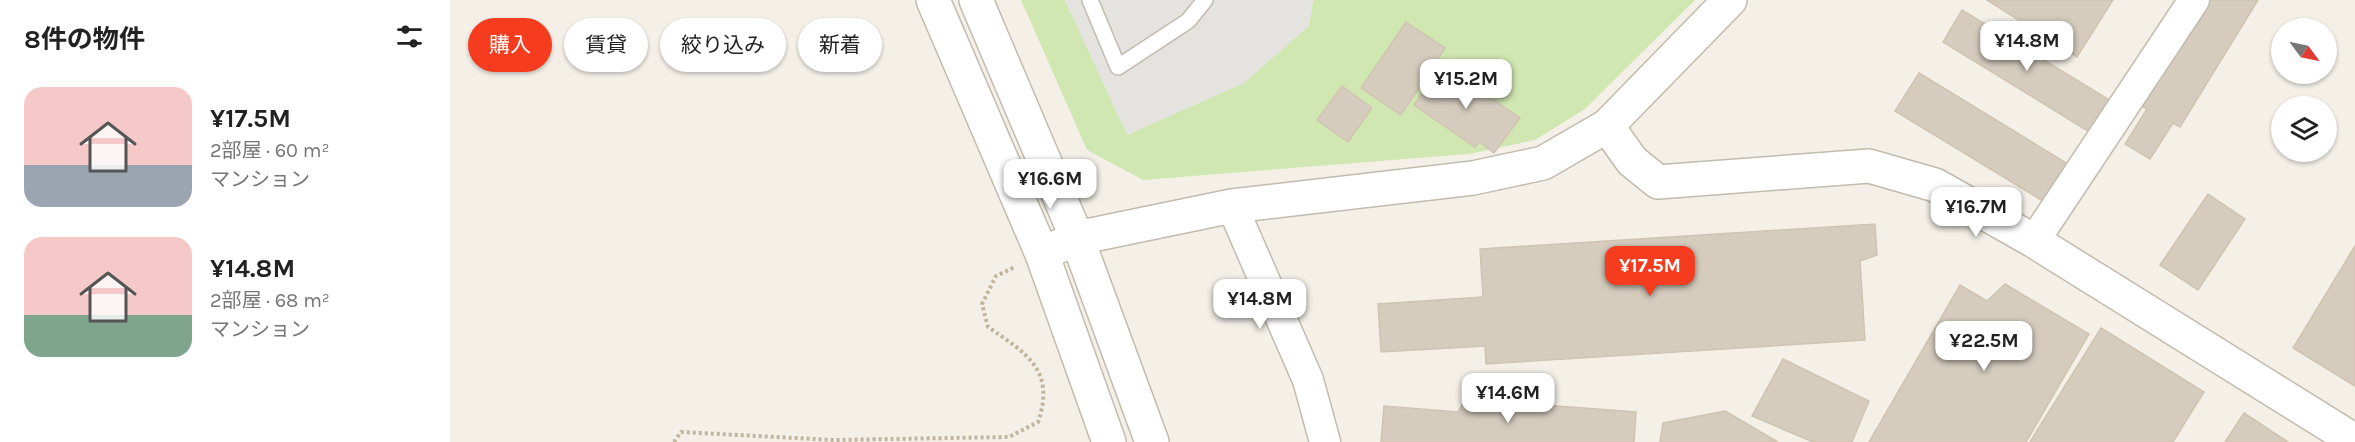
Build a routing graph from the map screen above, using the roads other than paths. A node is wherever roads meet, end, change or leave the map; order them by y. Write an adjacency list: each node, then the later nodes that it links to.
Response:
1 (933, 0): 11 (street)
2 (976, 0): 9 (street)
3 (1090, 0): 4 (lane)
4 (1205, 0)
5 (1730, 0): 7 (street)
6 (2194, 0): 10 (street)
7 (1606, 126): 8 (street); 10 (street)
8 (1232, 206): 9 (street); 15 (street)
9 (1077, 238): 11 (street); 14 (street)
10 (2034, 242): 12 (street)
11 (1042, 255): 13 (street)
12 (2355, 441)
13 (1109, 442)
14 (1152, 442)
15 (1325, 442)

